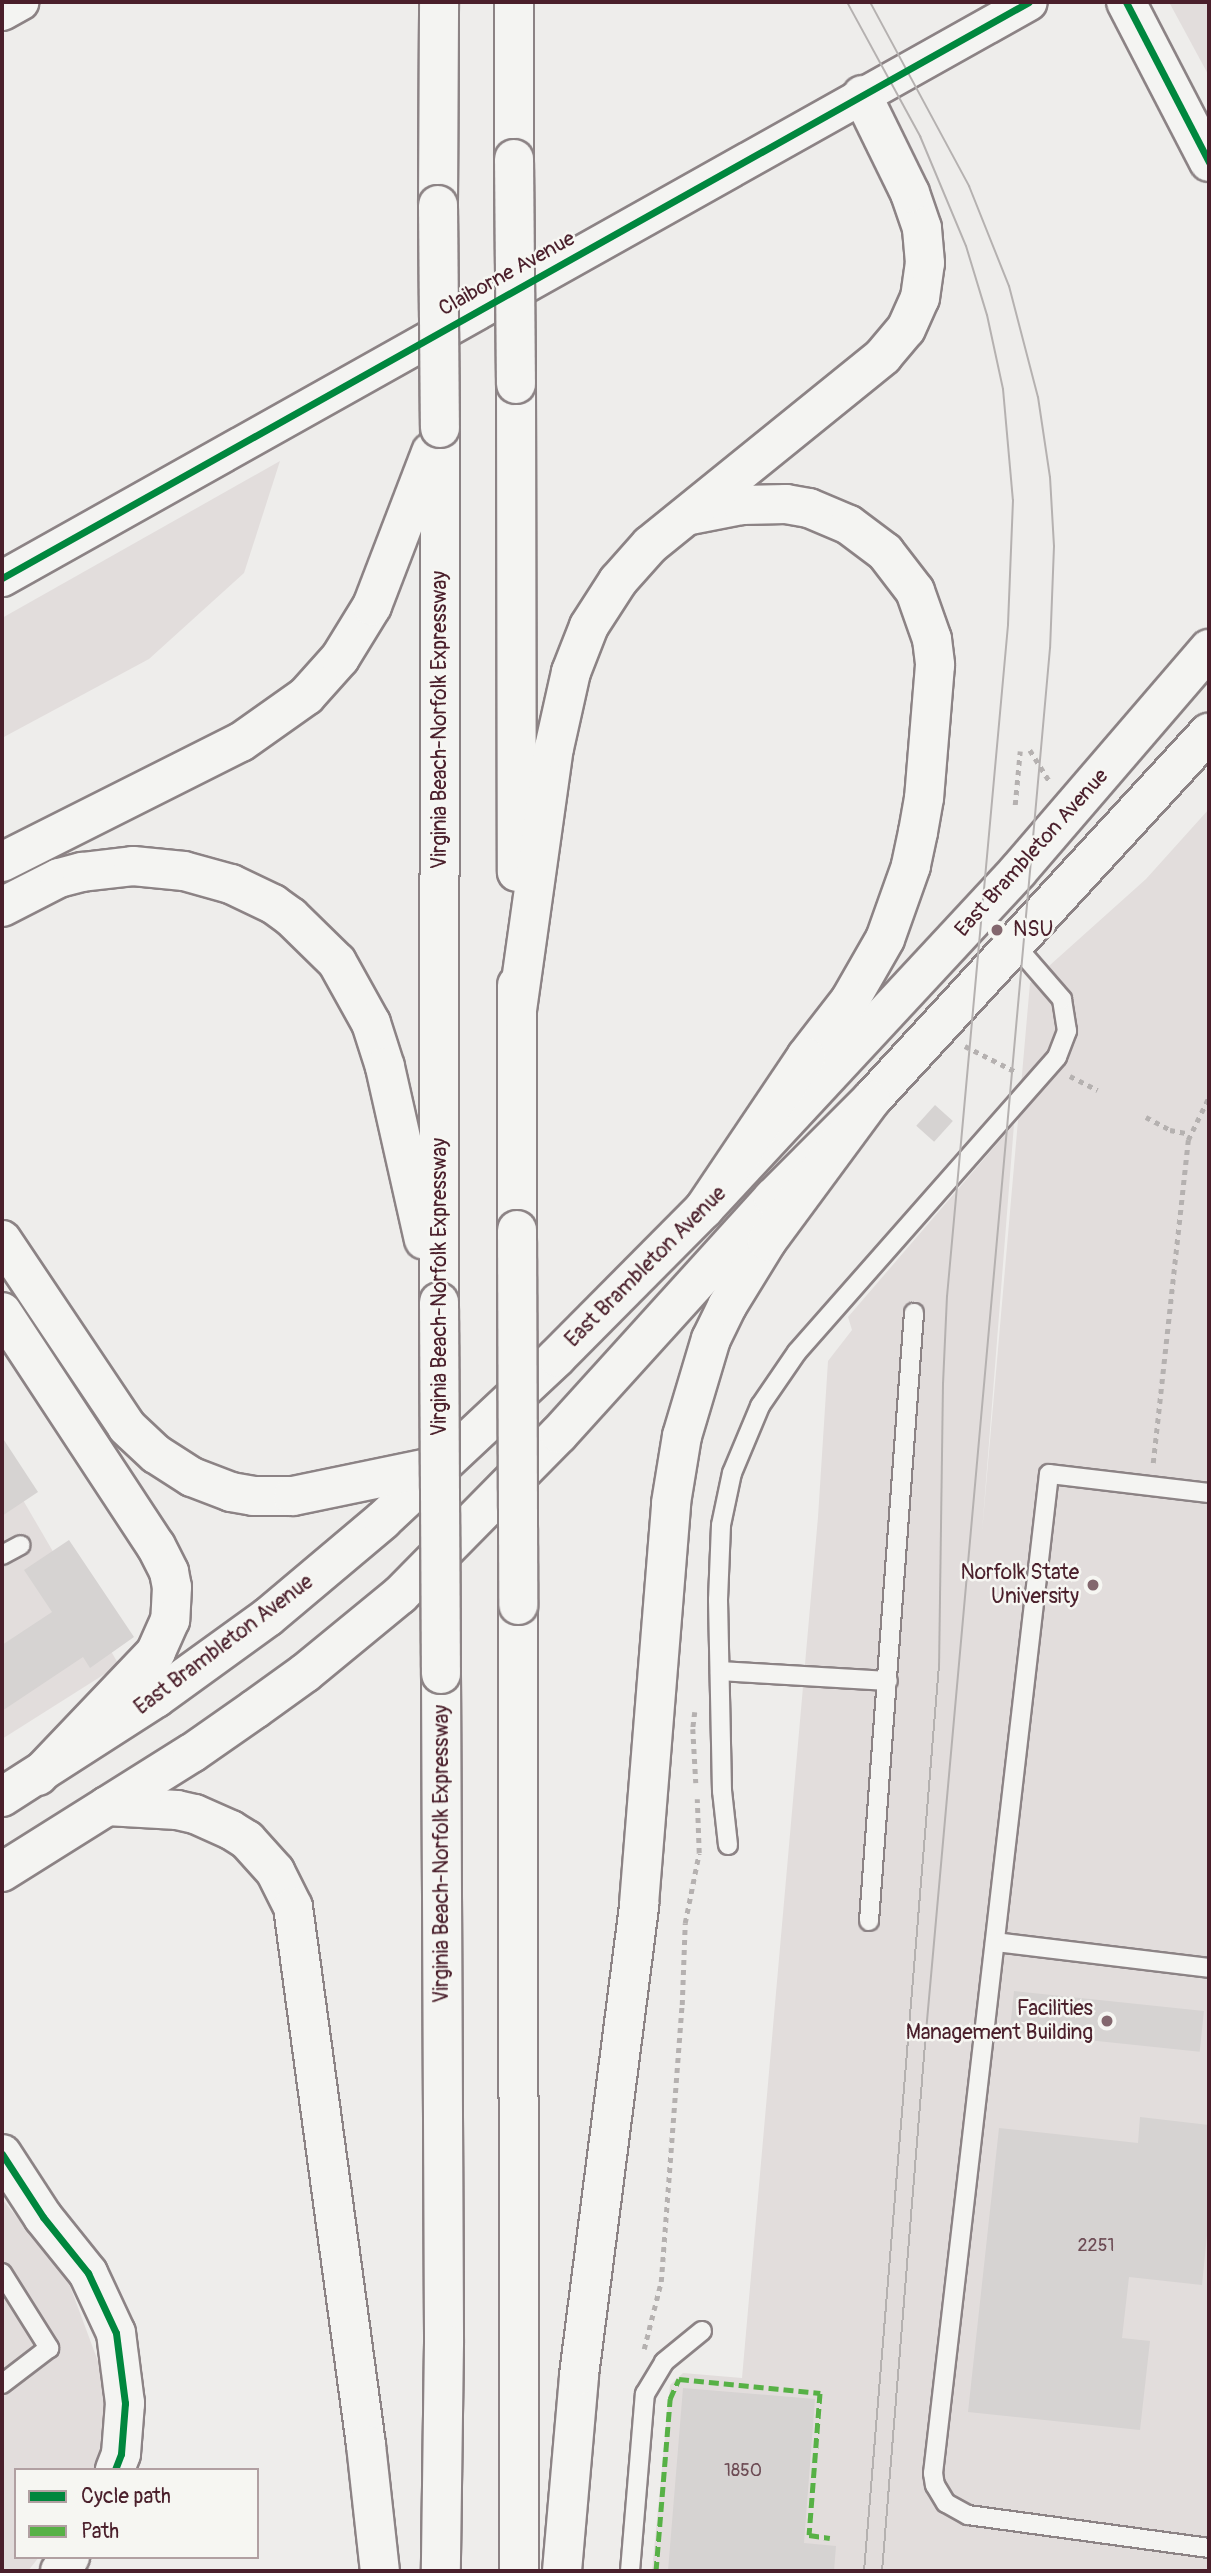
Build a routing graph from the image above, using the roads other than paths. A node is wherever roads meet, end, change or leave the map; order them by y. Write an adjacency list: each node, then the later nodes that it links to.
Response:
1 (20, 2): 6 (street)
2 (439, 2): 9 (main road, Virginia Beach-Norfolk Expressway, bridge)
3 (514, 2): 17 (main road, bridge)
4 (1030, 2): 7 (street, Claiborne Avenue)
5 (1126, 2): 8 (main road)
6 (2, 12)
7 (862, 95): 10 (main road); 11 (street, Claiborne Avenue)
8 (1209, 162)
9 (440, 428): 14 (main road); 21 (main road, Virginia Beach-Norfolk Expressway)
10 (684, 517): 17 (main road); 19 (main road)
11 (2, 578)
12 (1209, 649): 19 (main road, East Brambleton Avenue)
13 (1209, 733): 16 (main road, East Brambleton Avenue)
14 (2, 862)
15 (2, 907): 21 (main road)
16 (1015, 945): 18 (main road, East Brambleton Avenue); 28 (lane)
17 (517, 1010): 46 (main road, bridge)
18 (871, 1100): 32 (main road, East Brambleton Avenue); 47 (main road)
19 (704, 1209): 24 (main road, East Brambleton Avenue)
20 (2, 1240): 24 (main road)
21 (439, 1302): 45 (main road, Virginia Beach-Norfolk Expressway, bridge)
22 (2, 1312): 30 (main road)
23 (914, 1313): 29 (lane)
24 (438, 1466): 30 (main road, East Brambleton Avenue)
25 (1209, 1493): 36 (lane)
26 (21, 1545): 27 (lane)
27 (2, 1555)
28 (720, 1671): 29 (lane); 33 (lane)
29 (888, 1681): 35 (lane)
30 (38, 1776): 31 (main road, East Brambleton Avenue)
31 (2, 1797)
32 (107, 1806): 34 (main road, East Brambleton Avenue); 44 (main road)
33 (728, 1845)
34 (2, 1872)
35 (870, 1922)
36 (995, 1942): 37 (lane); 43 (lane)
37 (1209, 1968)
38 (2, 2154): 42 (main road)
39 (2, 2273): 41 (lane)
40 (702, 2330): 48 (lane)
41 (2, 2384)
42 (116, 2468)
43 (1209, 2548)
44 (380, 2571)
45 (441, 2571)
46 (519, 2571)
47 (562, 2571)
48 (631, 2571)

